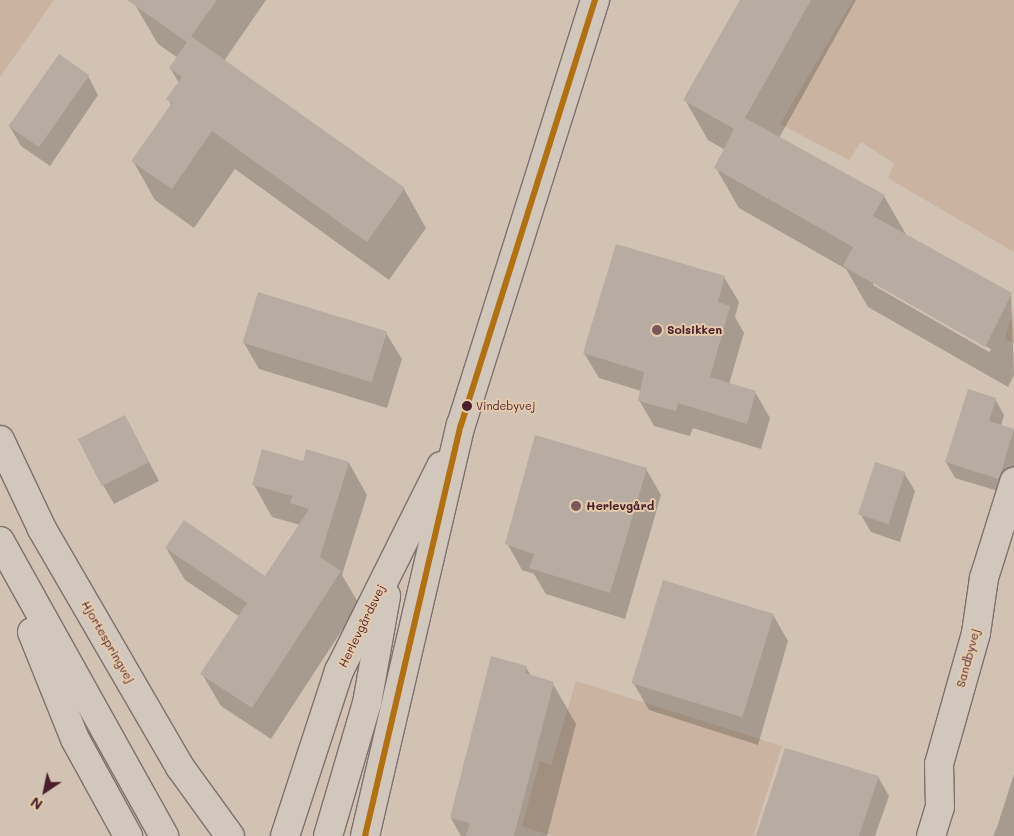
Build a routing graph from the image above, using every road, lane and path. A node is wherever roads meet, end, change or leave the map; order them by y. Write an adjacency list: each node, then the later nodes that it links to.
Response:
1 (595, 0): 2 (street, Herlevgårdsvej)
2 (461, 425): 7 (street, Herlevgårdsvej); 13 (street, Herlevgårdsvej)
3 (0, 440): 10 (street, Hjortespringvej)
4 (1014, 482): 14 (street, Sandbyvej)
5 (0, 541): 9 (street)
6 (0, 554): 8 (street)
7 (393, 563): 11 (street, Herlevgårdsvej); 12 (street)
8 (128, 836)
9 (164, 836)
10 (230, 836)
11 (284, 836)
12 (328, 836)
13 (365, 836)
14 (931, 836)

